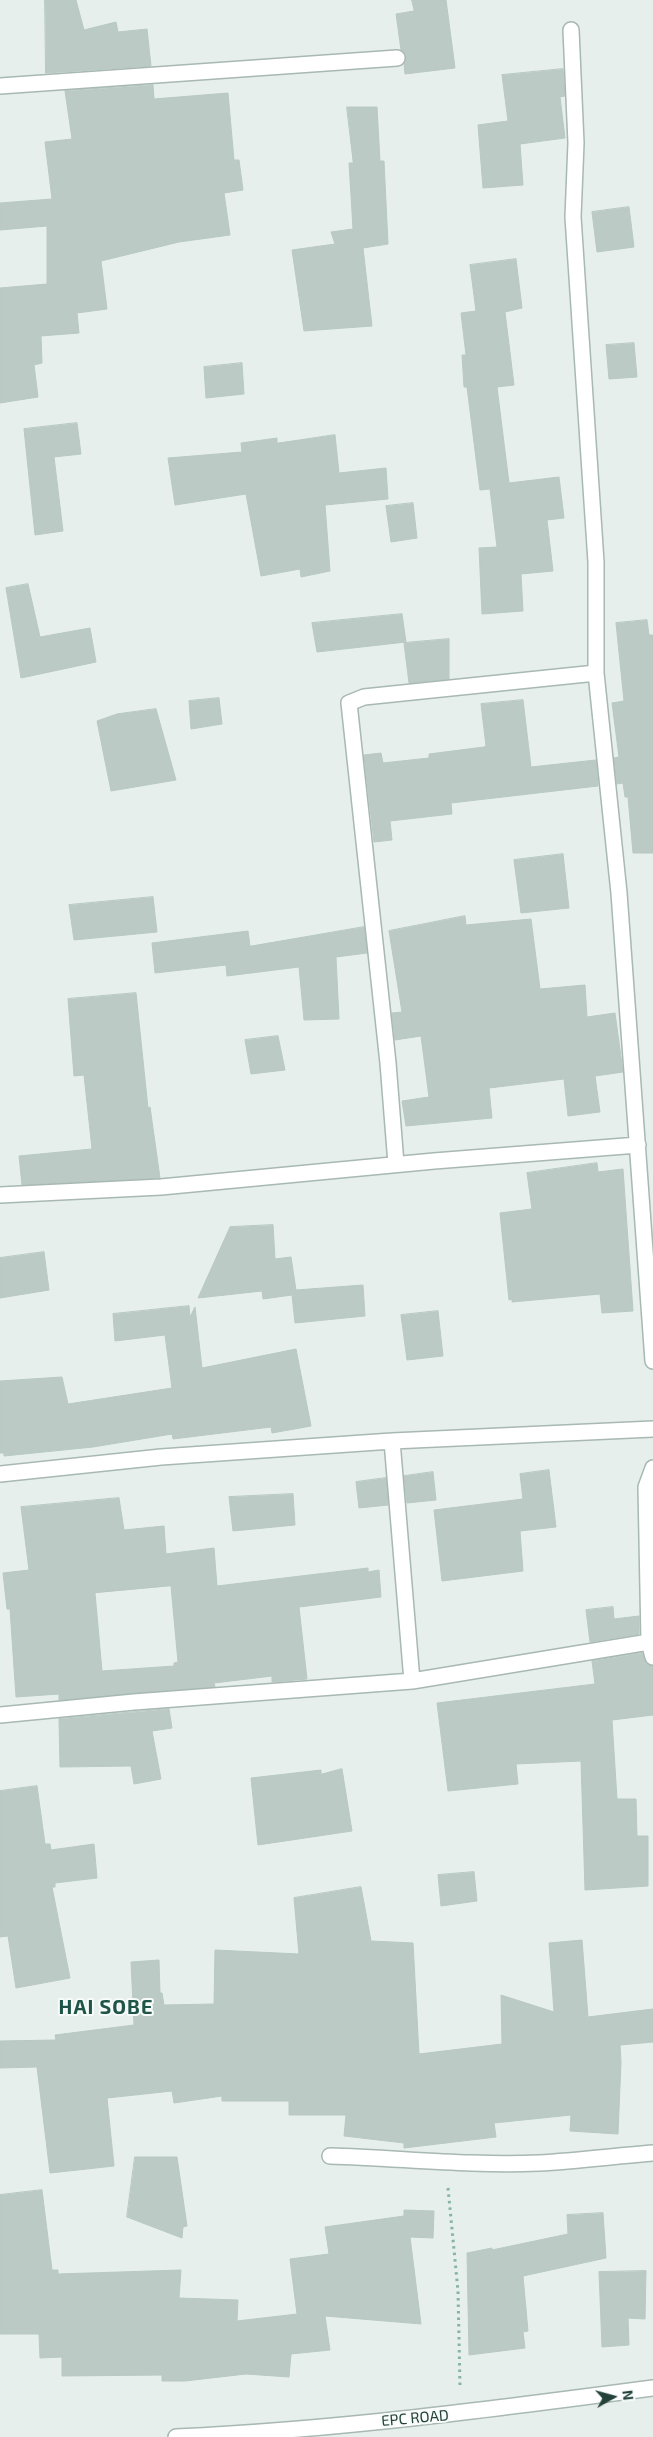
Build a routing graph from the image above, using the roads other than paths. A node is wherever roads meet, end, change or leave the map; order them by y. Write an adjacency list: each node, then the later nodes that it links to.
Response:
1 (571, 30): 4 (street)
2 (397, 58): 3 (street)
3 (0, 86)
4 (596, 674): 5 (street); 6 (street)
5 (638, 1145): 6 (street); 8 (street)
6 (396, 1164): 7 (street)
7 (0, 1195)
8 (653, 1361)
9 (653, 1429): 10 (street)
10 (392, 1441): 12 (street); 15 (street)
11 (653, 1468): 13 (street)
12 (0, 1474)
13 (649, 1642): 14 (street); 15 (street)
14 (653, 1657)
15 (412, 1681): 16 (street)
16 (0, 1715)
17 (653, 2153): 18 (street)
18 (330, 2156)
19 (653, 2388): 20 (street, EPC ROAD)
20 (239, 2436): 21 (street, EPC ROAD)
21 (176, 2437)

